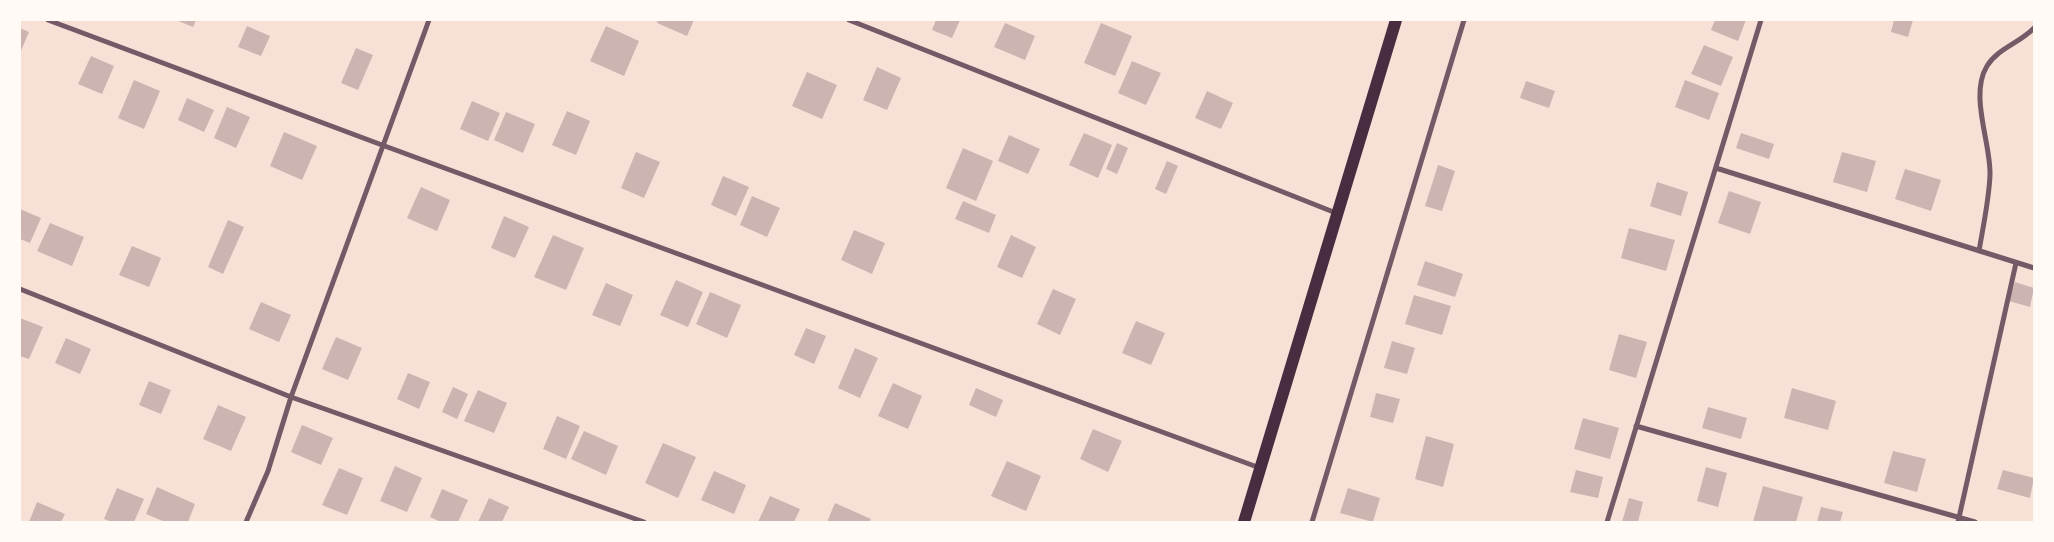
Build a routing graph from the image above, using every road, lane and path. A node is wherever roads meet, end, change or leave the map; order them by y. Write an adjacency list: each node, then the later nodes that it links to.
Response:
1 (48, 20): 8 (street)
2 (429, 20): 8 (street)
3 (849, 20): 10 (street)
4 (1396, 20): 10 (main road)
5 (1464, 20): 22 (street)
6 (1761, 20): 9 (street)
7 (2034, 28): 11 (street)
8 (382, 145): 15 (street); 17 (street)
9 (1716, 168): 11 (street); 16 (street)
10 (1337, 213): 17 (main road)
11 (1979, 251): 12 (street)
12 (2016, 263): 13 (street); 18 (street)
13 (2034, 268)
14 (20, 289): 15 (street)
15 (291, 397): 19 (street); 20 (street)
16 (1636, 426): 18 (street); 23 (street)
17 (1260, 468): 21 (main road)
18 (1959, 520): 24 (street)
19 (246, 522)
20 (644, 522)
21 (1244, 522)
22 (1312, 522)
23 (1607, 522)
24 (1975, 522)

